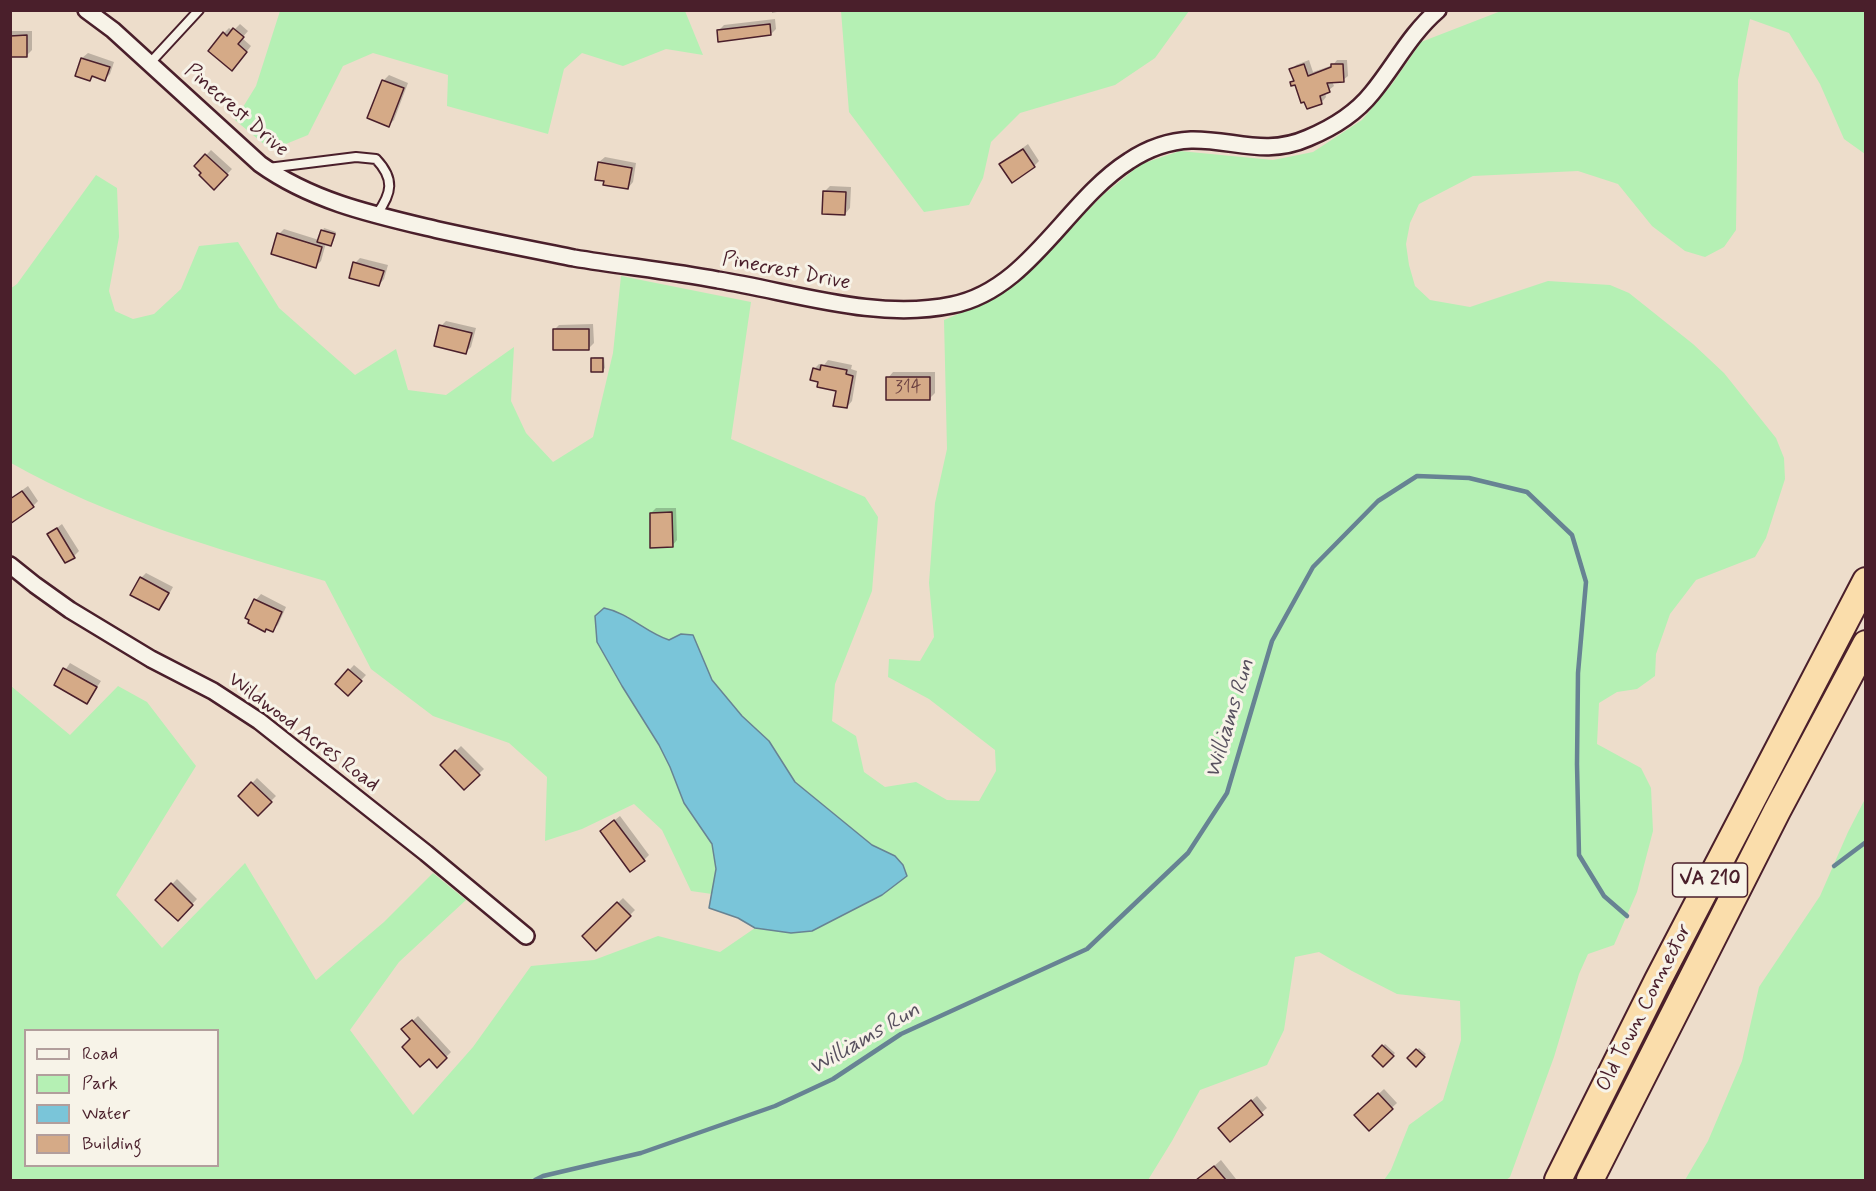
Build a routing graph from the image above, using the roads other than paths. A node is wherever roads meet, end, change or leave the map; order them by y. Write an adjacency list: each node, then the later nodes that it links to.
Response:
1 (86, 10): 4 (street, Pinecrest Drive)
2 (199, 10): 4 (lane)
3 (1438, 10): 6 (street, Pinecrest Drive)
4 (150, 63): 5 (street, Pinecrest Drive)
5 (267, 168): 6 (street, Pinecrest Drive); 6 (lane)
6 (377, 214)
7 (10, 565): 10 (street, Wildwood Acres Road)
8 (1866, 581): 11 (highway, Old Town Connector / VA 210)
9 (1866, 644): 12 (highway, Old Town Connector / VA 210)
10 (526, 936)
11 (1558, 1180)
12 (1590, 1180)

